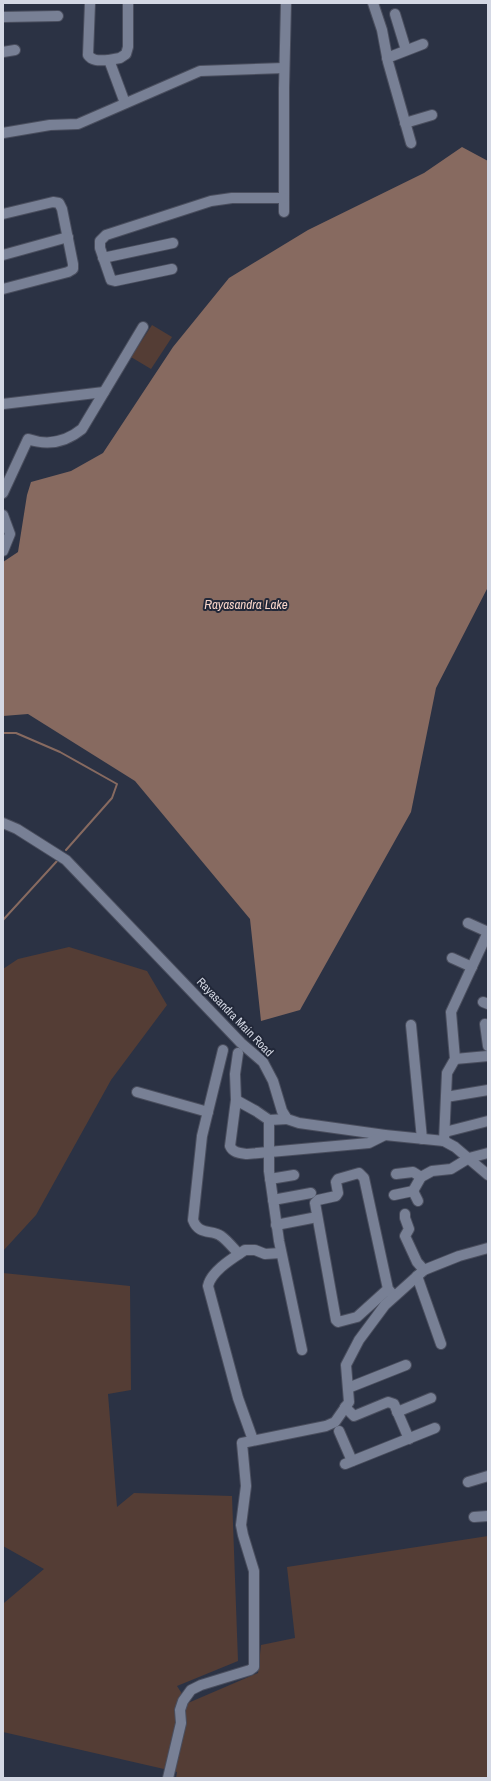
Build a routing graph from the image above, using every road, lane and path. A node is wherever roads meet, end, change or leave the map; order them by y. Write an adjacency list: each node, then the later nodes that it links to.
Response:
1 (90, 3): 13 (street)
2 (128, 3): 13 (street)
3 (286, 3): 14 (street)
4 (374, 3): 12 (street)
5 (395, 14): 10 (street)
6 (58, 16): 7 (street)
7 (3, 17)
8 (424, 44): 10 (street)
9 (15, 50): 11 (street)
10 (406, 50): 12 (street)
11 (3, 52)
12 (387, 58): 17 (street)
13 (109, 60): 15 (street)
14 (284, 68): 15 (street); 20 (street)
15 (125, 103): 18 (street)
16 (432, 115): 17 (street)
17 (405, 123): 19 (street)
18 (3, 133)
19 (410, 143)
20 (284, 198): 21 (street); 26 (street)
21 (284, 212)
22 (3, 214): 23 (street)
23 (68, 237): 25 (street); 28 (street)
24 (173, 244): 26 (street)
25 (3, 255)
26 (103, 258): 27 (street)
27 (172, 269)
28 (3, 289)
29 (143, 327): 30 (street)
30 (104, 392): 31 (street); 32 (street)
31 (3, 404)
32 (3, 492)
33 (3, 515): 34 (street)
34 (3, 551)
35 (3, 823): 51 (street, Rayasandra Main Road)
36 (468, 924): 38 (street)
37 (452, 958): 38 (street)
38 (472, 967): 45 (street)
39 (485, 1024): 41 (street)
40 (411, 1025): 56 (street)
41 (488, 1046)
42 (223, 1050): 50 (street)
43 (238, 1053): 49 (street)
44 (488, 1056): 45 (street)
45 (455, 1059): 48 (street)
46 (488, 1090): 48 (street)
47 (137, 1092): 50 (street)
48 (446, 1097): 55 (street)
49 (236, 1100): 52 (street); 57 (street)
50 (208, 1112): 75 (street)
51 (287, 1119): 52 (street); 54 (street)
52 (269, 1120): 57 (street)
53 (488, 1121): 55 (street)
54 (385, 1135): 56 (street); 57 (street)
55 (445, 1137): 56 (street); 59 (street)
56 (422, 1139)
57 (269, 1151): 64 (street)
58 (488, 1153): 59 (street)
59 (469, 1158): 60 (street); 63 (street)
60 (415, 1171): 61 (street); 65 (street)
61 (396, 1174)
62 (294, 1175): 64 (street)
63 (488, 1175)
64 (270, 1179): 68 (street)
65 (413, 1191): 67 (street); 69 (street)
66 (311, 1193): 68 (street)
67 (394, 1195)
68 (273, 1200): 72 (street)
69 (418, 1201)
70 (405, 1214): 76 (street)
71 (312, 1218): 72 (street)
72 (276, 1225): 74 (street)
73 (488, 1248): 76 (street)
74 (281, 1253): 75 (street); 81 (street)
75 (240, 1254): 90 (street)
76 (421, 1273): 77 (street); 80 (street)
77 (391, 1293): 78 (street); 78 (street); 79 (street)
78 (357, 1317): 79 (street)
79 (369, 1327): 83 (street)
80 (440, 1344)
81 (302, 1350)
82 (406, 1365): 83 (street)
83 (348, 1388): 85 (street)
84 (431, 1398): 86 (street)
85 (346, 1407): 86 (street); 90 (street)
86 (397, 1412): 89 (street)
87 (435, 1428): 89 (street)
88 (339, 1431): 89 (street)
89 (409, 1439)
90 (253, 1440): 95 (street)
91 (488, 1476): 92 (street)
92 (468, 1482)
93 (488, 1516): 94 (street)
94 (474, 1517)
95 (168, 1778)

